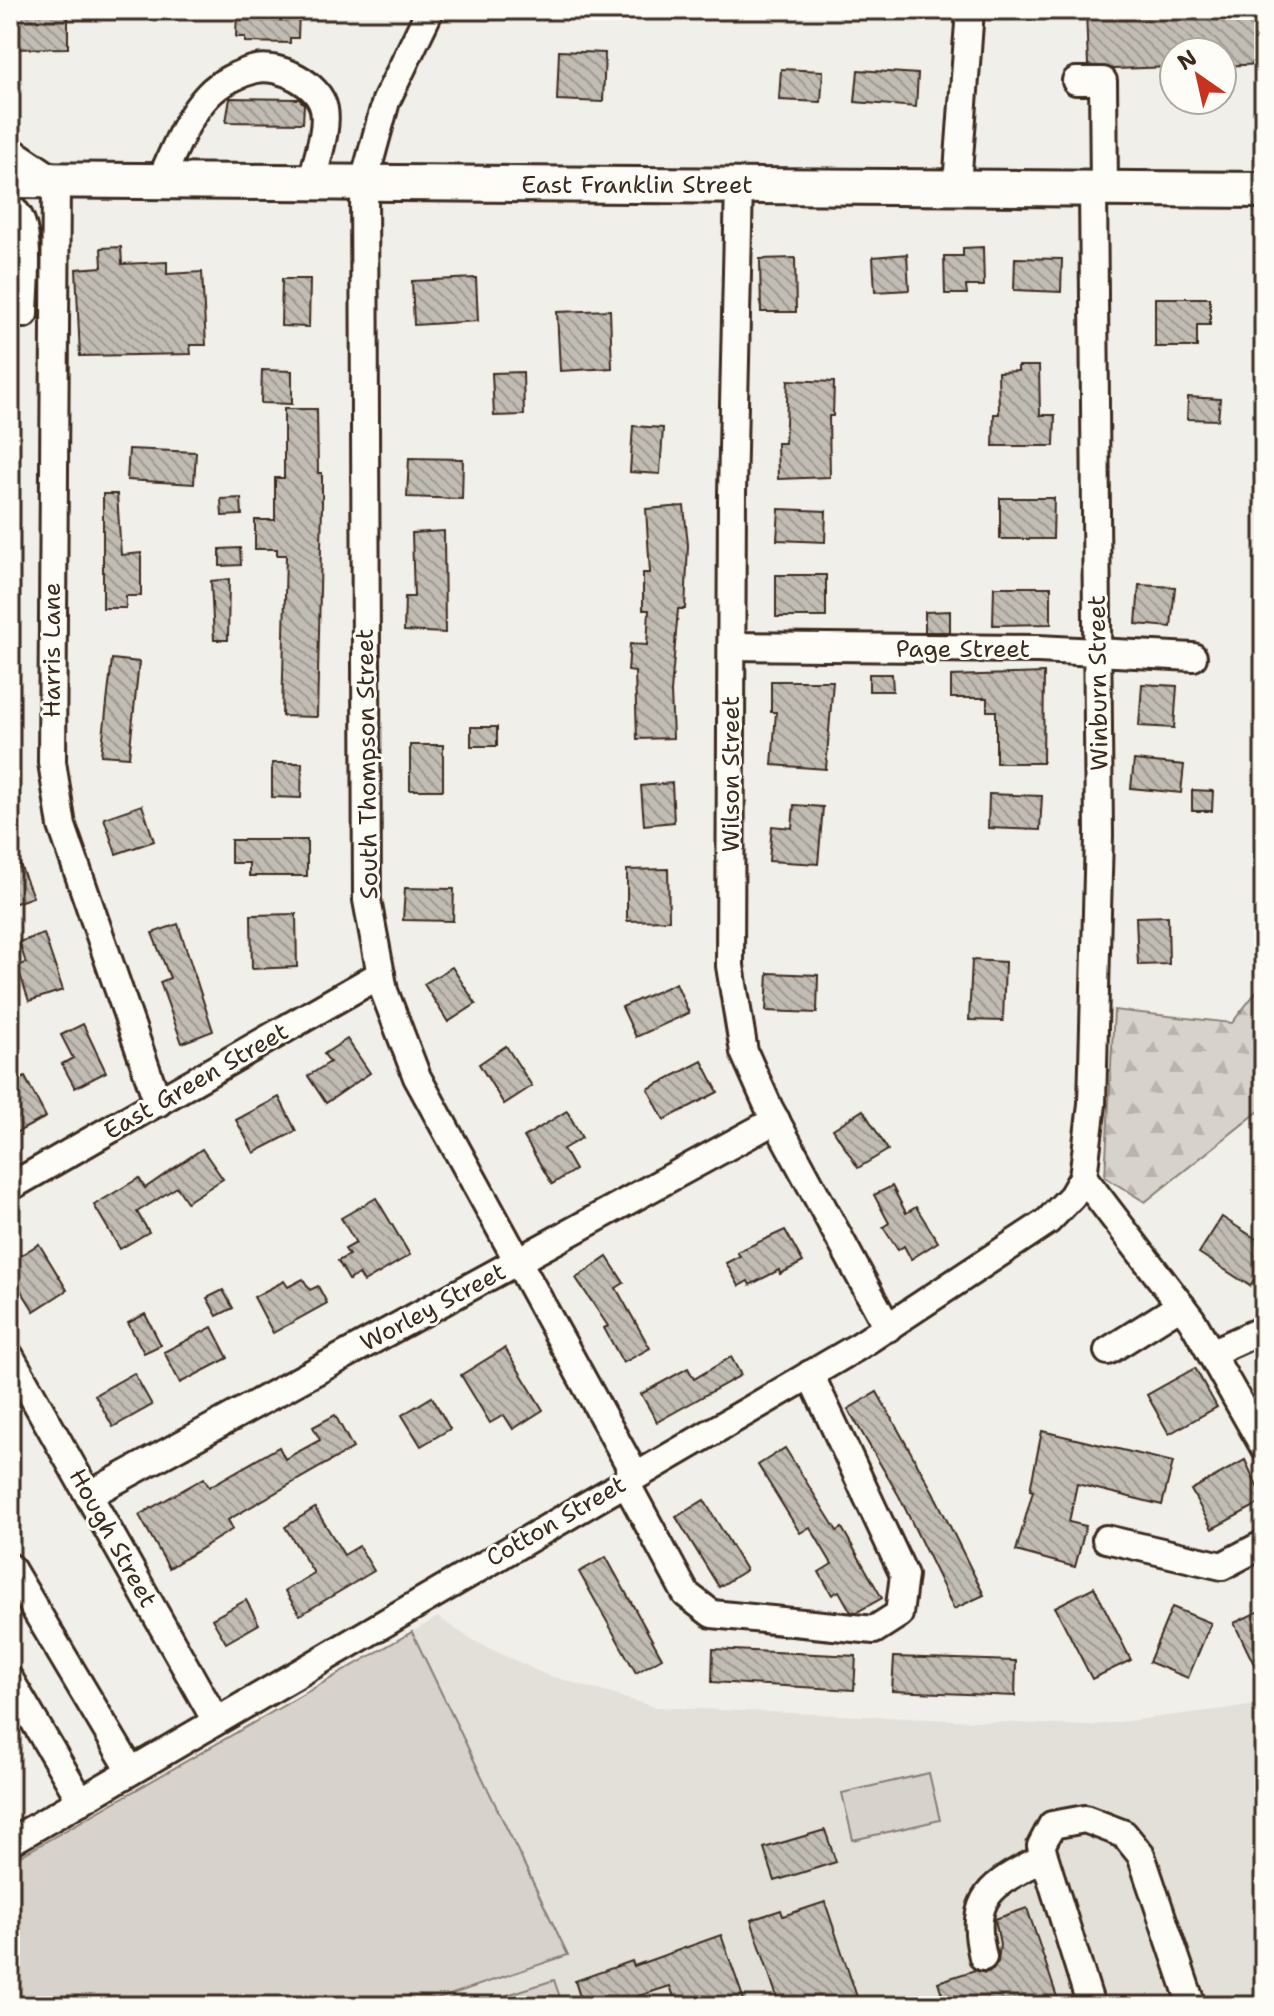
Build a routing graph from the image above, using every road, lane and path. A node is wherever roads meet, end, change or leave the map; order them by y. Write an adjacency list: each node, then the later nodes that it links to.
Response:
1 (430, 10): 9 (street, South Thompson Street)
2 (970, 10): 11 (street)
3 (1076, 81): 12 (street, Winburn Street)
4 (10, 150): 6 (street)
5 (10, 180): 6 (main road, East Franklin Street)
6 (56, 181): 7 (main road, East Franklin Street); 20 (street, Harris Lane)
7 (160, 181): 8 (main road, East Franklin Street); 8 (street)
8 (312, 182): 9 (main road, East Franklin Street)
9 (364, 182): 10 (main road, East Franklin Street); 19 (street, South Thompson Street)
10 (739, 184): 11 (main road, East Franklin Street); 16 (street, Wilson Street)
11 (957, 185): 12 (main road, East Franklin Street)
12 (1099, 189): 13 (main road, East Franklin Street); 17 (street, Winburn Street)
13 (1264, 190)
14 (10, 209): 15 (street)
15 (10, 314)
16 (732, 646): 17 (street, Page Street); 21 (street, Wilson Street)
17 (1096, 651): 18 (street, Page Street); 22 (street, Winburn Street)
18 (1193, 657)
19 (381, 974): 20 (street, East Green Street); 24 (street, South Thompson Street)
20 (158, 1103): 23 (street, East Green Street)
21 (776, 1120): 24 (street, Worley Street); 26 (street, Wilson Street)
22 (1083, 1177): 25 (street); 26 (street, Cotton Street)
23 (10, 1187)
24 (518, 1261): 33 (street, South Thompson Street); 34 (street, Worley Street)
25 (1181, 1305): 28 (street); 29 (street)
26 (888, 1328): 31 (street, Cotton Street)
27 (1264, 1329): 29 (street)
28 (1108, 1351)
29 (1211, 1353): 32 (street)
30 (10, 1356): 34 (street, Hough Street)
31 (810, 1374): 33 (street, Cotton Street); 33 (street, South Thompson Street)
32 (1264, 1447)
33 (630, 1478): 39 (street, Cotton Street)
34 (89, 1495): 39 (street, Hough Street)
35 (1106, 1539): 36 (street)
36 (1264, 1544)
37 (10, 1567): 40 (street)
38 (10, 1680): 41 (street)
39 (216, 1721): 40 (street, Cotton Street)
40 (131, 1771): 41 (street, Cotton Street)
41 (81, 1801): 42 (street, Cotton Street)
42 (10, 1842)
43 (1043, 1858): 44 (street); 45 (street); 46 (street)
44 (983, 1957)
45 (1091, 2006)
46 (1192, 2006)

